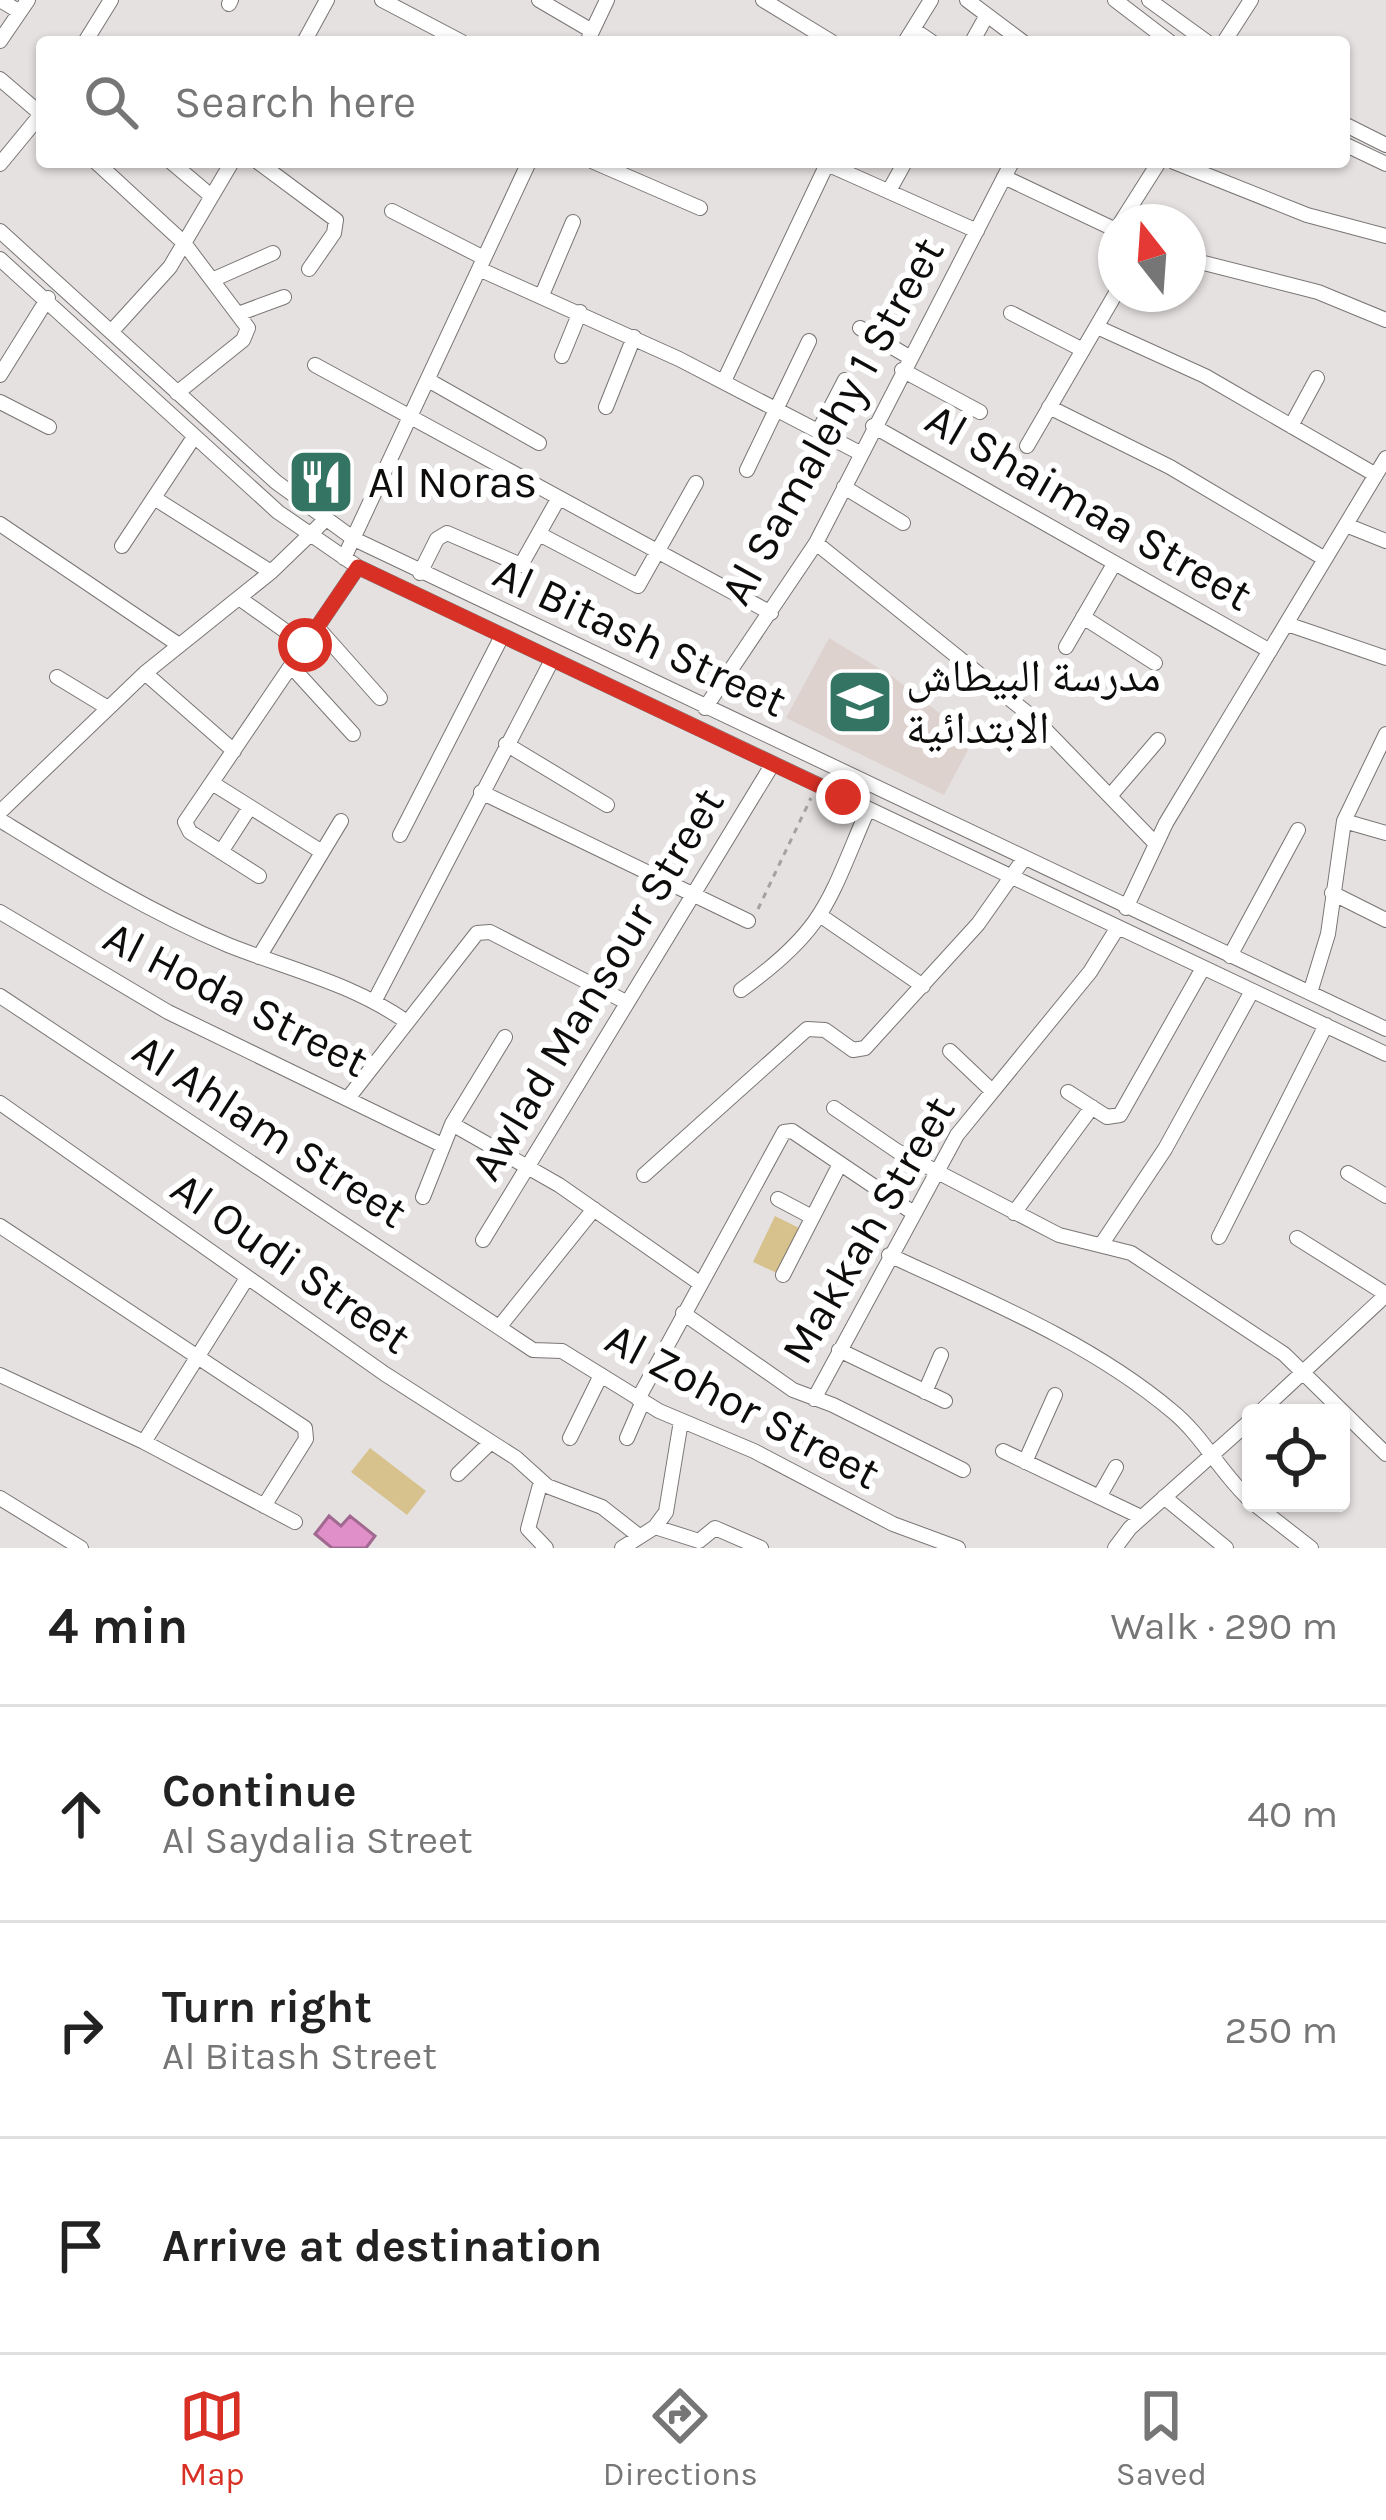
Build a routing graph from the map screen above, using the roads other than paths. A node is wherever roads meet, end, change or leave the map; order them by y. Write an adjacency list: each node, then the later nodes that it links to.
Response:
1 (0, 0): 13 (street)
2 (111, 0): 15 (street)
3 (327, 0): 16 (street)
4 (382, 0): 17 (street)
5 (539, 0): 18 (street)
6 (607, 0): 19 (street)
7 (763, 0): 20 (street)
8 (931, 0): 21 (street)
9 (967, 0): 14 (street)
10 (1115, 0): 24 (street)
11 (1149, 0): 25 (street)
12 (1251, 0): 26 (street)
13 (24, 6): 27 (street)
14 (987, 15): 22 (street); 23 (street)
15 (89, 36)
16 (307, 36)
17 (438, 36)
18 (588, 36)
19 (589, 36)
20 (822, 36)
21 (909, 36)
22 (975, 36)
23 (1014, 36)
24 (1162, 36)
25 (1199, 36)
26 (1228, 36)
27 (0, 41)
28 (0, 79): 29 (street)
29 (36, 109)
30 (36, 121): 34 (street)
31 (1350, 127): 32 (street)
32 (1386, 145)
33 (1350, 147): 35 (street)
34 (0, 164)
35 (1386, 164)
36 (103, 168): 59 (street)
37 (179, 168): 50 (street)
38 (228, 168): 50 (street)
39 (267, 168): 64 (street)
40 (526, 168): 62 (street)
41 (608, 168): 52 (street)
42 (824, 168): 87 (street)
43 (844, 168): 49 (street)
44 (902, 168): 49 (street)
45 (1009, 168): 48 (street, Al Samalehy 1 Street)
46 (1155, 168): 51 (street)
47 (1189, 168): 58 (street)
48 (1004, 177): 54 (street); 57 (street, Al Samalehy 1 Street)
49 (890, 189): 57 (street)
50 (210, 195): 59 (street)
51 (1132, 204)
52 (700, 208)
53 (392, 211): 62 (street)
54 (1098, 219)
55 (573, 222): 67 (street)
56 (0, 231): 66 (street, Al Bitash Street)
57 (976, 231): 82 (street, Al Samalehy 1 Street)
58 (1386, 236)
59 (184, 243): 65 (street); 77 (street)
60 (273, 253): 65 (street)
61 (0, 259): 69 (street, Al Bitash Street)
62 (482, 264): 67 (street); 86 (street)
63 (1206, 264): 74 (street)
64 (309, 269)
65 (212, 280): 73 (street)
66 (57, 283): 69 (street); 77 (street, Al Bitash Street)
67 (542, 296): 70 (street)
68 (284, 297): 73 (street)
69 (46, 301): 84 (street); 100 (street, Al Bitash Street)
70 (580, 312): 78 (street); 81 (street)
71 (1105, 312): 75 (street)
72 (1011, 313): 80 (street)
73 (238, 314): 89 (street)
74 (1386, 320)
75 (1096, 327): 80 (street); 97 (street)
76 (860, 328): 82 (street)
77 (111, 332): 89 (street, Al Bitash Street)
78 (634, 337): 87 (street); 91 (street)
79 (809, 341): 93 (street)
80 (1083, 350): 92 (street)
81 (562, 356)
82 (906, 364): 94 (street); 96 (street, Al Samalehy 1 Street)
83 (314, 365): 95 (street)
84 (0, 375)
85 (1317, 379): 97 (street)
86 (428, 380): 95 (street); 101 (street)
87 (724, 380): 93 (street)
88 (845, 380): 99 (street)
89 (177, 393): 111 (street, Al Bitash Street)
90 (0, 402): 98 (street)
91 (606, 407)
92 (1049, 407): 102 (street); 123 (street)
93 (777, 408): 99 (street); 105 (street)
94 (980, 412)
95 (410, 419): 110 (street); 117 (street)
96 (873, 426): 103 (street, Al Samalehy 1 Street); 124 (street, Al Shaimaa Street)
97 (1291, 426): 106 (street)
98 (49, 427)
99 (819, 430): 103 (street)
100 (194, 436): 109 (street); 116 (street, Al Bitash Street)
101 (538, 443)
102 (1027, 446)
103 (860, 452): 108 (street, Al Samalehy 1 Street)
104 (1386, 458): 106 (street)
105 (748, 470)
106 (1376, 475): 114 (street)
107 (695, 483): 121 (street)
108 (844, 487): 112 (street); 119 (street, Al Samalehy 1 Street)
109 (154, 498): 120 (street); 126 (street)
110 (557, 501): 115 (street); 121 (street)
111 (325, 520): 116 (street); 117 (street, Al Bitash Street)
112 (903, 523)
113 (0, 524): 134 (street)
114 (1346, 525): 118 (street); 123 (street)
115 (541, 535): 121 (street); 127 (street)
116 (309, 536): 122 (street, Al Bitash Street); 126 (street)
117 (354, 539): 122 (street); 127 (street, Al Bitash Street)
118 (1386, 541)
119 (815, 543): 129 (street, Al Samalehy 1 Street); 158 (street)
120 (122, 546)
121 (658, 556): 129 (street)
122 (344, 558): 125 (street, Al Bitash Street)
123 (1325, 560): 131 (street)
124 (1114, 564): 130 (street); 138 (street, Al Shaimaa Street)
125 (358, 567): 132 (street); 133 (street, Al Bitash Street)
126 (271, 572): 128 (street)
127 (420, 573): 137 (street, Al Bitash Street)
128 (239, 598): 134 (street); 135 (street)
129 (771, 614): 148 (street, Al Samalehy 1 Street)
130 (1083, 617): 136 (street); 141 (street)
131 (1287, 624): 138 (street); 139 (street)
132 (317, 627): 135 (street); 146 (street)
133 (502, 637): 140 (street, Al Bitash Street); 167 (street)
134 (179, 645): 144 (street)
135 (305, 645): 142 (street)
136 (1066, 647)
137 (578, 648): 143 (street); 148 (street, Al Bitash Street)
138 (1270, 651): 168 (street)
139 (1386, 658)
140 (552, 660): 143 (street, Al Bitash Street); 152 (street)
141 (1155, 663)
142 (290, 666): 149 (street); 153 (street)
143 (568, 668): 155 (street, Al Bitash Street)
144 (146, 673): 147 (street); 153 (street)
145 (57, 677): 147 (street)
146 (380, 698)
147 (108, 708): 162 (street)
148 (705, 708): 171 (street, Al Bitash Street)
149 (353, 734)
150 (1386, 734): 154 (street)
151 (1158, 740): 158 (street)
152 (506, 744): 157 (street); 159 (street)
153 (234, 751): 156 (street)
154 (1378, 763): 164 (street)
155 (772, 765): 161 (street, Al Bitash Street); 175 (street, Awlad Mansour Street)
156 (212, 783): 160 (street); 169 (street)
157 (481, 792): 175 (street); 190 (street)
158 (1109, 796): 168 (street)
159 (607, 805)
160 (250, 807): 169 (street); 170 (street)
161 (868, 809): 173 (street, Al Bitash Street); 178 (street)
162 (1, 813): 183 (street)
163 (341, 821): 170 (street)
164 (1344, 821): 166 (street); 174 (street)
165 (1298, 830): 182 (street)
166 (1386, 833)
167 (400, 836)
168 (1155, 843): 176 (street)
169 (221, 852): 172 (street)
170 (322, 852): 183 (street)
171 (1023, 860): 173 (street); 176 (street, Al Bitash Street)
172 (259, 876)
173 (1012, 878): 181 (street, Al Bitash Street); 185 (street)
174 (1332, 893): 179 (street); 188 (street)
175 (694, 898): 180 (street); 191 (street, Awlad Mansour Street)
176 (1126, 908): 182 (street, Al Bitash Street)
177 (0, 912): 200 (street, Al Hoda Street)
178 (821, 916): 185 (street); 186 (street)
179 (1386, 920)
180 (748, 921)
181 (1118, 927): 184 (street, Al Bitash Street); 198 (street, Makkah Street)
182 (1230, 956): 188 (street, Al Bitash Street)
183 (259, 957): 190 (street)
184 (1203, 968): 187 (street, Al Bitash Street); 202 (street)
185 (923, 986): 210 (street)
186 (741, 990)
187 (1252, 991): 193 (street, Al Bitash Street); 222 (street)
188 (1310, 994): 194 (street, Al Bitash Street)
189 (0, 996): 229 (street, Al Ahlam Street)
190 (375, 1000): 192 (street)
191 (626, 1003): 192 (street); 207 (street, Awlad Mansour Street)
192 (406, 1022): 200 (street)
193 (1326, 1025): 197 (street, Al Bitash Street); 219 (street)
194 (1386, 1029)
195 (505, 1036): 204 (street)
196 (950, 1052): 198 (street)
197 (1386, 1054)
198 (991, 1090): 208 (street, Makkah Street)
199 (1068, 1092): 202 (street)
200 (349, 1097): 205 (street, Al Hoda Street)
201 (0, 1103): 225 (street, Al Oudi Street)
202 (1092, 1107): 216 (street)
203 (834, 1108): 208 (street)
204 (452, 1124): 205 (street); 207 (street)
205 (442, 1145): 212 (street)
206 (840, 1164): 215 (street); 217 (street); 226 (street)
207 (528, 1166): 214 (street); 221 (street, Awlad Mansour Street)
208 (934, 1172): 215 (street, Makkah Street); 216 (street)
209 (1348, 1173): 211 (street)
210 (644, 1175)
211 (1386, 1196)
212 (423, 1197)
213 (778, 1199): 217 (street)
214 (594, 1209): 226 (street); 229 (street)
215 (912, 1212): 223 (street, Makkah Street)
216 (1014, 1213): 222 (street)
217 (812, 1217): 224 (street)
218 (0, 1226): 231 (street)
219 (1219, 1237)
220 (1297, 1238): 227 (street)
221 (483, 1240)
222 (1101, 1245): 233 (street)
223 (890, 1255): 230 (street, Makkah Street); 250 (street)
224 (783, 1275)
225 (247, 1278): 231 (street); 247 (street, Al Oudi Street)
226 (698, 1282): 228 (street)
227 (1386, 1295): 233 (street)
228 (682, 1313): 238 (street); 239 (street)
229 (500, 1326): 234 (street, Al Zohor Street)
230 (839, 1350): 236 (street); 238 (street, Makkah Street)
231 (199, 1355): 246 (street); 260 (street)
232 (941, 1355): 236 (street)
233 (1304, 1372): 241 (street); 249 (street)
234 (601, 1375): 239 (street, Al Zohor Street); 244 (street)
235 (0, 1376): 246 (street)
236 (925, 1392): 240 (street)
237 (1054, 1395): 251 (street)
238 (814, 1399): 253 (street)
239 (640, 1400): 242 (street, Al Zohor Street); 245 (street)
240 (946, 1402)
241 (1268, 1404)
242 (681, 1421): 264 (street); 271 (street, Al Zohor Street)
243 (1242, 1428): 250 (street)
244 (570, 1438)
245 (627, 1438)
246 (144, 1442): 260 (street)
247 (491, 1442): 254 (street); 255 (street, Al Oudi Street)
248 (1003, 1451): 251 (street)
249 (1386, 1454)
250 (1211, 1455): 256 (street); 258 (street)
251 (1025, 1462): 257 (street)
252 (1116, 1466): 257 (street)
253 (963, 1470)
254 (458, 1474)
255 (541, 1481): 265 (street, Al Oudi Street); 268 (street)
256 (1242, 1491)
257 (1100, 1497): 262 (street)
258 (1163, 1497): 262 (street); 273 (street)
259 (0, 1498): 267 (street)
260 (264, 1506): 263 (street)
261 (1265, 1512): 274 (street)
262 (1141, 1517): 272 (street)
263 (295, 1522)
264 (656, 1527): 265 (street); 266 (street)
265 (638, 1535): 269 (street)
266 (702, 1544): 270 (street)
267 (81, 1548)
268 (546, 1548)
269 (622, 1548)
270 (761, 1548)
271 (958, 1548)
272 (1115, 1548)
273 (1226, 1548)
274 (1311, 1548)

